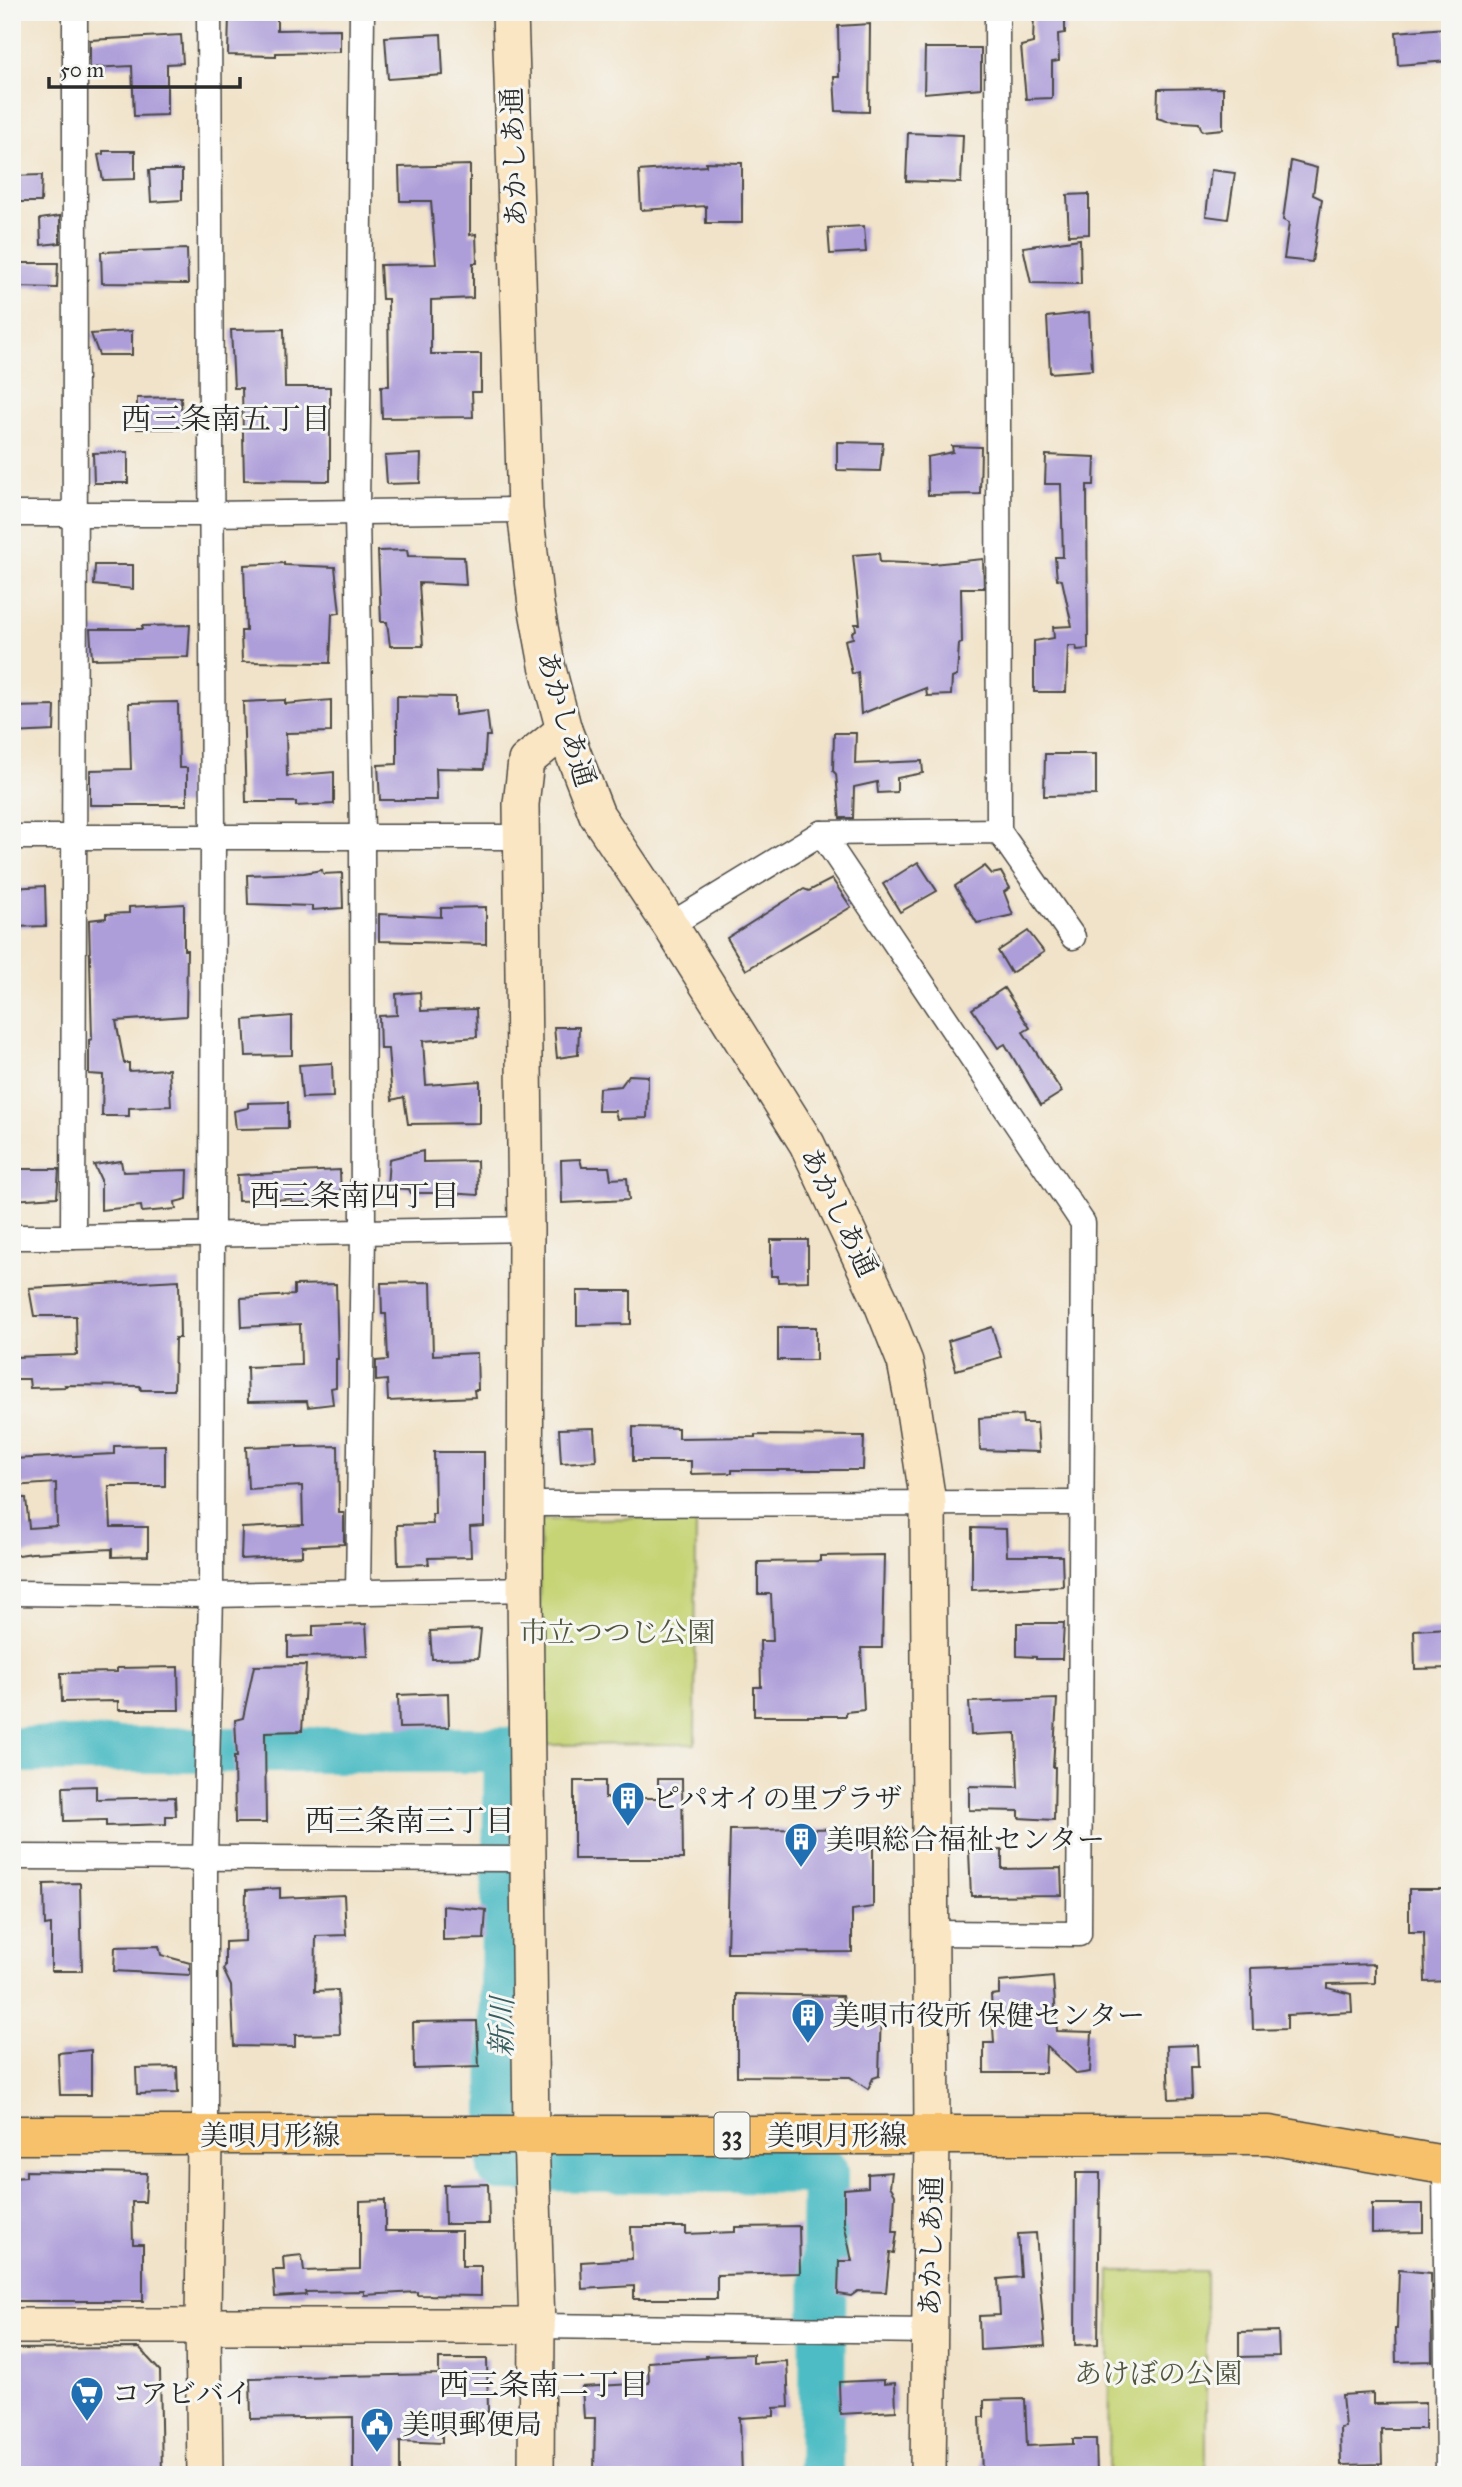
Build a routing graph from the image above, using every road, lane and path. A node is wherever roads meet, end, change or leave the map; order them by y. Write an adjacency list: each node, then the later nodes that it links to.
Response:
1 (75, 12): 9 (street)
2 (209, 12): 10 (street)
3 (362, 12): 7 (street)
4 (510, 12): 6 (street, あかしあ通)
5 (997, 12): 12 (street)
6 (525, 510): 7 (street); 11 (street, あかしあ通)
7 (357, 512): 10 (street); 17 (street)
8 (12, 514): 9 (street)
9 (74, 514): 10 (street); 15 (street)
10 (211, 514): 16 (street)
11 (564, 730): 18 (street); 19 (street, あかしあ通)
12 (999, 831): 13 (street); 20 (street)
13 (821, 833): 19 (street); 28 (street)
14 (12, 837): 15 (street)
15 (76, 837): 16 (street); 25 (street)
16 (213, 837): 17 (street); 23 (street)
17 (362, 837): 18 (street); 22 (street)
18 (521, 837): 21 (street)
19 (670, 925): 26 (street, あかしあ通)
20 (1073, 937)
21 (526, 1229): 22 (street); 27 (street)
22 (363, 1232): 23 (street); 31 (street)
23 (211, 1236): 25 (street); 32 (street)
24 (12, 1237): 25 (street)
25 (73, 1237)
26 (928, 1502): 27 (street); 28 (street); 36 (street, あかしあ通)
27 (526, 1503): 29 (street)
28 (1081, 1503): 36 (street)
29 (525, 1589): 31 (street); 35 (street)
30 (12, 1592): 32 (street)
31 (358, 1592): 32 (street)
32 (211, 1595): 34 (street)
33 (12, 1857): 34 (street)
34 (205, 1858): 35 (street); 38 (street)
35 (528, 1859): 39 (street)
36 (931, 1933): 40 (street, あかしあ通)
37 (12, 2135): 38 (main road, 美唄月形線 / 33)
38 (205, 2135): 39 (main road, 美唄月形線 / 33); 43 (street)
39 (531, 2135): 40 (main road, 美唄月形線 / 33); 44 (street)
40 (932, 2135): 41 (main road, 美唄月形線 / 33); 45 (street, あかしあ通)
41 (1447, 2166): 49 (street)
42 (12, 2326): 43 (street)
43 (203, 2326): 44 (street); 46 (street)
44 (537, 2326): 45 (street); 47 (street)
45 (930, 2331): 48 (street, あかしあ通)
46 (205, 2475)
47 (536, 2475)
48 (928, 2475)
49 (1447, 2475)

